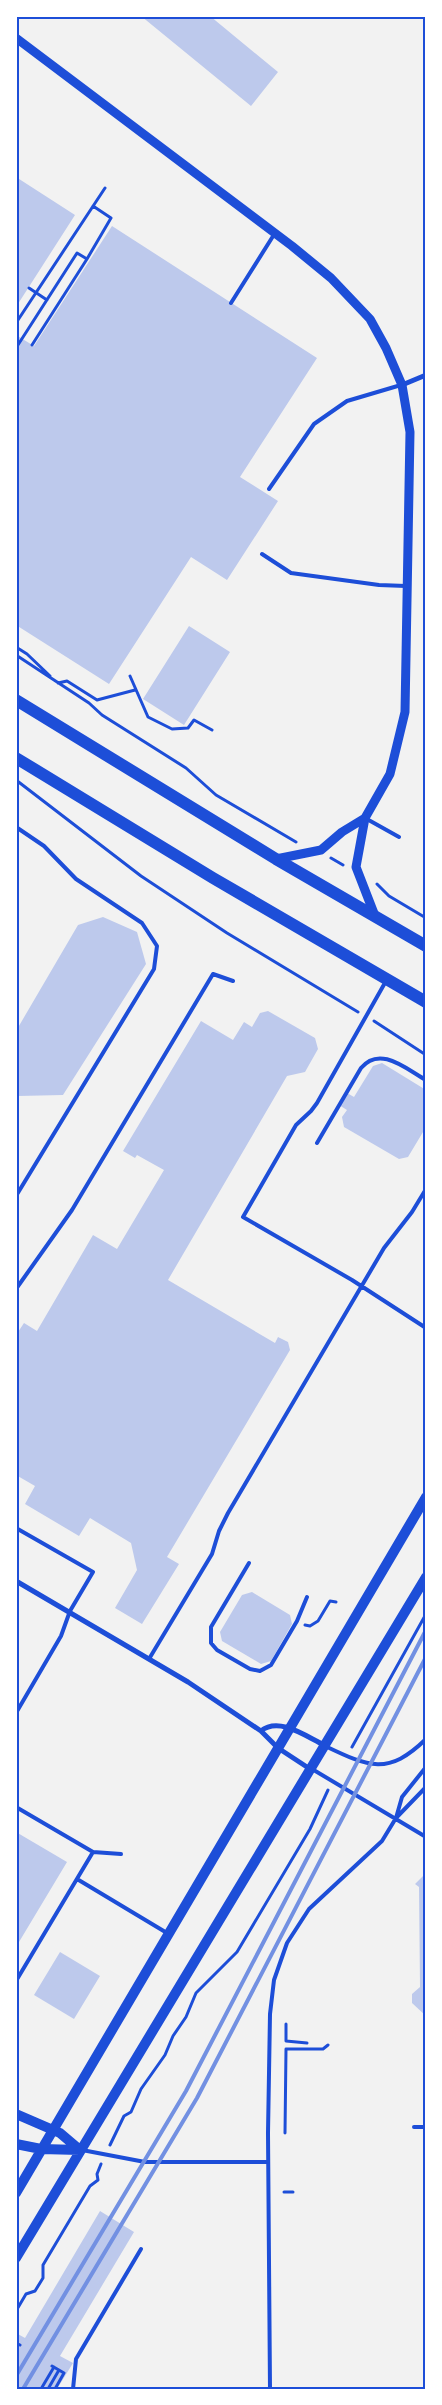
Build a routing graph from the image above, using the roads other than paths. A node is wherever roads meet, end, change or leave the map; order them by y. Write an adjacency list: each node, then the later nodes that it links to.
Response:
1 (16, 38): 2 (street)
2 (275, 233): 3 (lane); 5 (street)
3 (231, 303)
4 (426, 374): 5 (street)
5 (402, 385): 6 (lane); 8 (street)
6 (269, 489)
7 (262, 554): 8 (lane)
8 (409, 586): 11 (street)
9 (16, 700): 14 (main road)
10 (16, 758): 17 (main road)
11 (365, 818): 13 (lane); 14 (street); 15 (street)
12 (16, 827): 23 (lane)
13 (399, 837)
14 (276, 859): 15 (main road)
15 (375, 916): 16 (main road)
16 (426, 946)
17 (387, 979): 19 (main road); 24 (lane)
18 (233, 981): 25 (lane)
19 (426, 1002)
20 (426, 1080): 21 (lane)
21 (317, 1143)
22 (426, 1189): 24 (lane)
23 (16, 1196)
24 (361, 1288): 26 (lane); 34 (lane)
25 (16, 1289)
26 (426, 1328)
27 (426, 1497): 36 (main road)
28 (16, 1528): 33 (lane)
29 (249, 1563): 32 (lane)
30 (426, 1577): 39 (main road)
31 (16, 1581): 33 (street)
32 (307, 1597)
33 (70, 1611): 34 (street); 35 (lane)
34 (149, 1658): 37 (street)
35 (16, 1713)
36 (289, 1729): 37 (street); 39 (street); 40 (main road)
37 (261, 1731): 40 (street)
38 (426, 1739): 39 (lane)
39 (324, 1745): 42 (main road)
40 (278, 1748): 42 (street); 50 (main road)
41 (426, 1767): 45 (lane)
42 (310, 1769): 45 (lane); 58 (main road)
43 (426, 1787): 45 (lane)
44 (16, 1807): 47 (lane)
45 (396, 1818): 46 (lane); 59 (lane)
46 (426, 1837)
47 (93, 1852): 48 (lane); 49 (lane)
48 (121, 1854)
49 (77, 1879): 50 (lane); 51 (lane)
50 (169, 1934): 55 (main road)
51 (16, 1981)
52 (16, 2114): 55 (main road)
53 (414, 2127): 54 (lane)
54 (426, 2127)
55 (53, 2130): 57 (main road); 58 (main road)
56 (16, 2144): 57 (main road)
57 (41, 2149): 58 (main road); 60 (main road)
58 (80, 2150): 59 (lane); 62 (main road)
59 (268, 2162): 64 (lane)
60 (16, 2193)
61 (141, 2249): 63 (lane)
62 (16, 2258)
63 (73, 2389)
64 (270, 2389)

